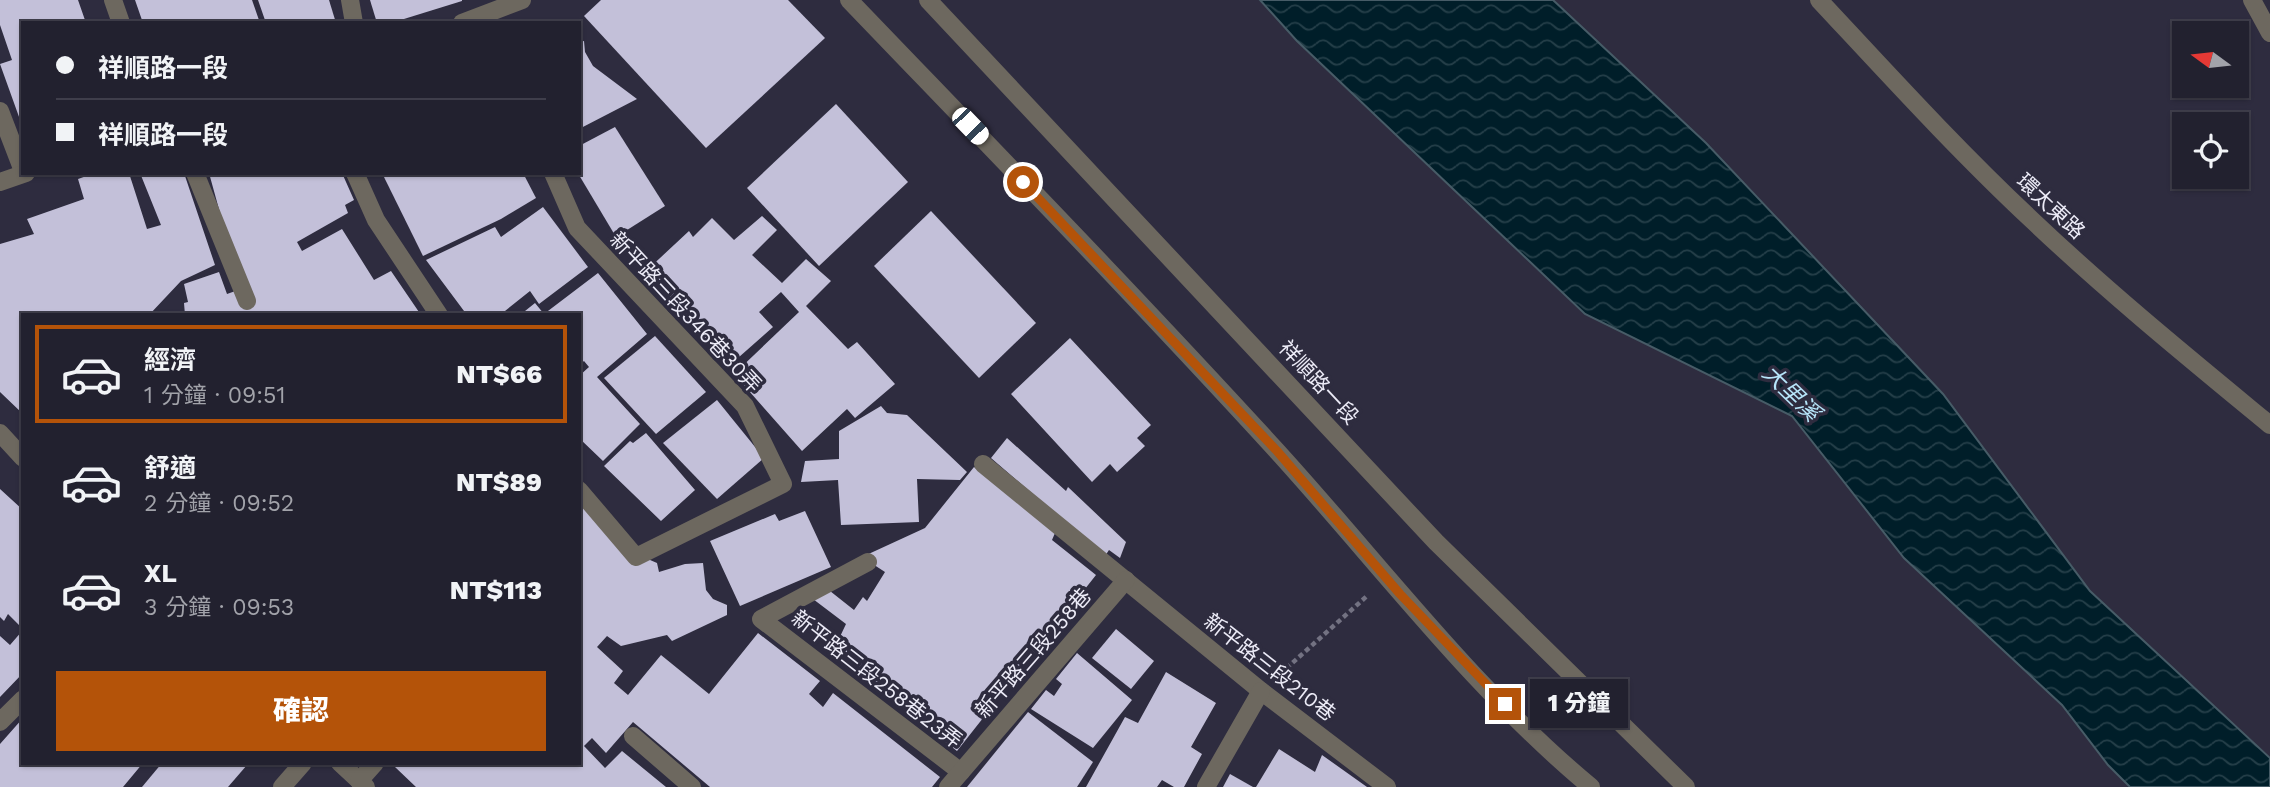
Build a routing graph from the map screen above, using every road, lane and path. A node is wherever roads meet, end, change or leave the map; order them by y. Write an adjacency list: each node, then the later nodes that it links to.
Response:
1 (113, 0): 9 (street)
2 (350, 0): 10 (street)
3 (522, 0): 8 (street)
4 (849, 0): 27 (street)
5 (928, 0): 44 (street, 祥順路一段)
6 (1819, 0): 21 (street, 環太東路)
7 (2252, 0): 11 (street)
8 (486, 19)
9 (120, 21)
10 (354, 21)
11 (2268, 24)
12 (0, 111): 13 (street)
13 (21, 165)
14 (21, 174): 18 (street)
15 (196, 175): 19 (street)
16 (356, 175): 20 (street)
17 (554, 175): 25 (street, 新平路三段346巷30弄)
18 (0, 182)
19 (247, 301)
20 (438, 313)
21 (2270, 425)
22 (0, 433): 23 (street)
23 (21, 456)
24 (983, 464): 28 (street, 新平路三段210巷)
25 (581, 492)
26 (868, 562): 36 (street, 新平路三段258巷23弄)
27 (1388, 578): 29 (path); 43 (street)
28 (1126, 580): 29 (street, 新平路三段210巷); 36 (street, 新平路三段258巷)
29 (1261, 691): 41 (street); 42 (street, 新平路三段210巷)
30 (21, 701): 31 (street)
31 (0, 722)
32 (633, 736): 39 (street)
33 (301, 765): 38 (street)
34 (342, 765): 37 (street)
35 (374, 765): 37 (street)
36 (961, 772): 40 (street, 新平路三段258巷)
37 (363, 784)
38 (282, 787)
39 (692, 787)
40 (948, 787)
41 (1206, 787)
42 (1387, 787)
43 (1591, 787)
44 (1686, 787)

